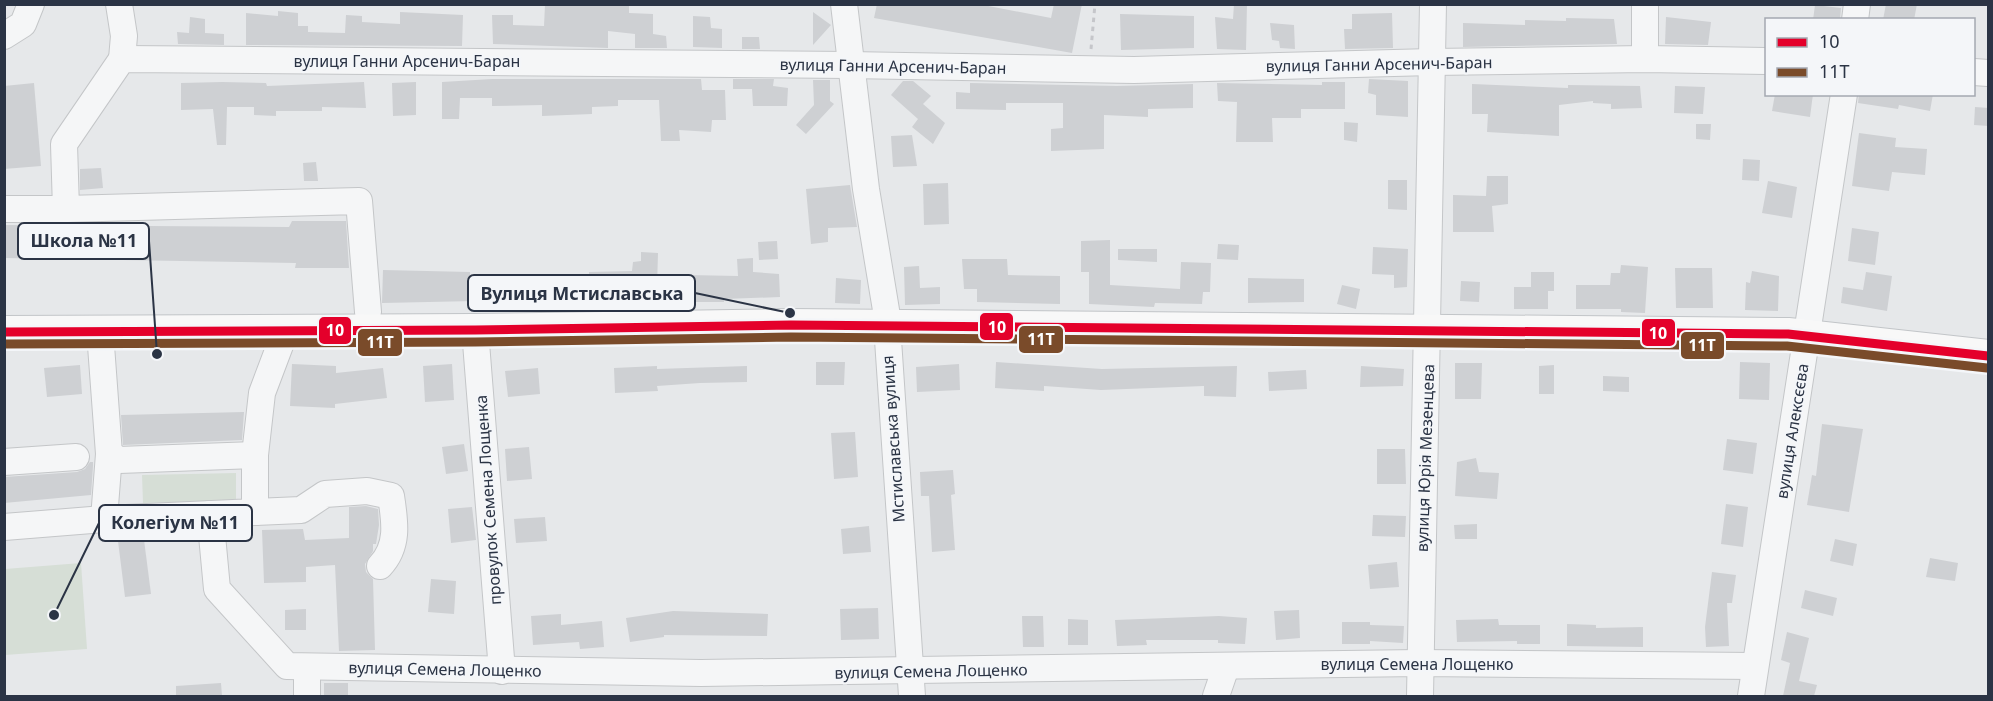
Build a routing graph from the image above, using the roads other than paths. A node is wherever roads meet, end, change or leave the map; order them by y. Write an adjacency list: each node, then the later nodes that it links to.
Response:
1 (31, 4): 6 (street)
2 (119, 4): 7 (street)
3 (844, 4): 11 (street, Мстиславська вулиця)
4 (1433, 4): 10 (street, вулиця Юрія Мезенцева)
5 (1645, 4): 8 (street)
6 (4, 36)
7 (123, 59): 11 (street, вулиця Ганни Арсенич-Баран); 14 (street)
8 (1645, 59): 9 (street, вулиця Ганни Арсенич-Баран); 10 (street, вулиця Ганни Арсенич-Баран)
9 (1765, 61)
10 (1432, 62): 11 (street, вулиця Ганни Арсенич-Баран); 21 (street, вулиця Юрія Мезенцева)
11 (849, 65): 16 (street, Мстиславська вулиця)
12 (1844, 96): 22 (street, вулиця Алексєєва)
13 (4, 209): 14 (street)
14 (66, 209): 15 (street)
15 (368, 312)
16 (887, 327): 17 (main road); 21 (main road); 38 (street, Мстиславська вулиця)
17 (475, 330): 20 (main road); 37 (street, провулок Семена Лощенка)
18 (4, 332): 19 (main road)
19 (100, 332): 20 (main road); 24 (street)
20 (285, 332): 25 (street)
21 (1427, 332): 22 (main road); 33 (street, вулиця Юрія Мезенцева)
22 (1807, 334): 23 (main road); 34 (street, вулиця Алексєєва)
23 (1989, 356)
24 (109, 454): 25 (street); 30 (street)
25 (255, 455): 28 (street)
26 (76, 457): 27 (street)
27 (4, 462)
28 (255, 512): 29 (street); 32 (street)
29 (210, 513): 30 (street); 35 (street, вулиця Семена Лощенко)
30 (104, 519): 31 (street)
31 (4, 527)
32 (380, 566)
33 (1419, 663): 34 (street, вулиця Семена Лощенко); 36 (street, вулиця Семена Лощенко); 42 (street, вулиця Юрія Мезенцева)
34 (1755, 666): 43 (street, вулиця Алексєєва)
35 (307, 667): 37 (street, вулиця Семена Лощенко); 39 (street)
36 (1226, 667): 38 (street, вулиця Семена Лощенко); 41 (street)
37 (502, 671): 38 (street, вулиця Семена Лощенко)
38 (909, 671): 40 (street, Мстиславська вулиця)
39 (307, 696)
40 (912, 696)
41 (1216, 696)
42 (1420, 696)
43 (1751, 696)

